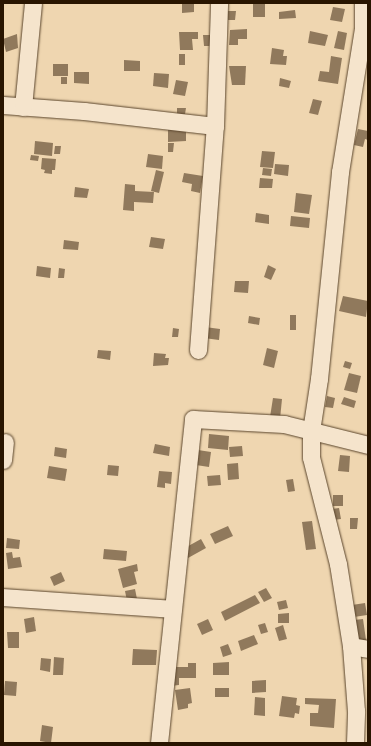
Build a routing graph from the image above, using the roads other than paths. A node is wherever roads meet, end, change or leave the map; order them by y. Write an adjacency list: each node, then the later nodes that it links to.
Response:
1 (33, 3): 6 (street)
2 (219, 3): 7 (street)
3 (363, 3): 4 (street)
4 (365, 30): 9 (street)
5 (3, 105): 6 (street)
6 (23, 107): 7 (street)
7 (215, 126): 8 (street)
8 (198, 350)
9 (311, 431): 11 (street); 14 (street); 15 (street)
10 (5, 442): 12 (street)
11 (368, 446)
12 (3, 460)
13 (3, 597): 14 (street)
14 (173, 609): 17 (street)
15 (351, 646): 16 (street); 18 (street)
16 (368, 650)
17 (159, 743)
18 (355, 743)

